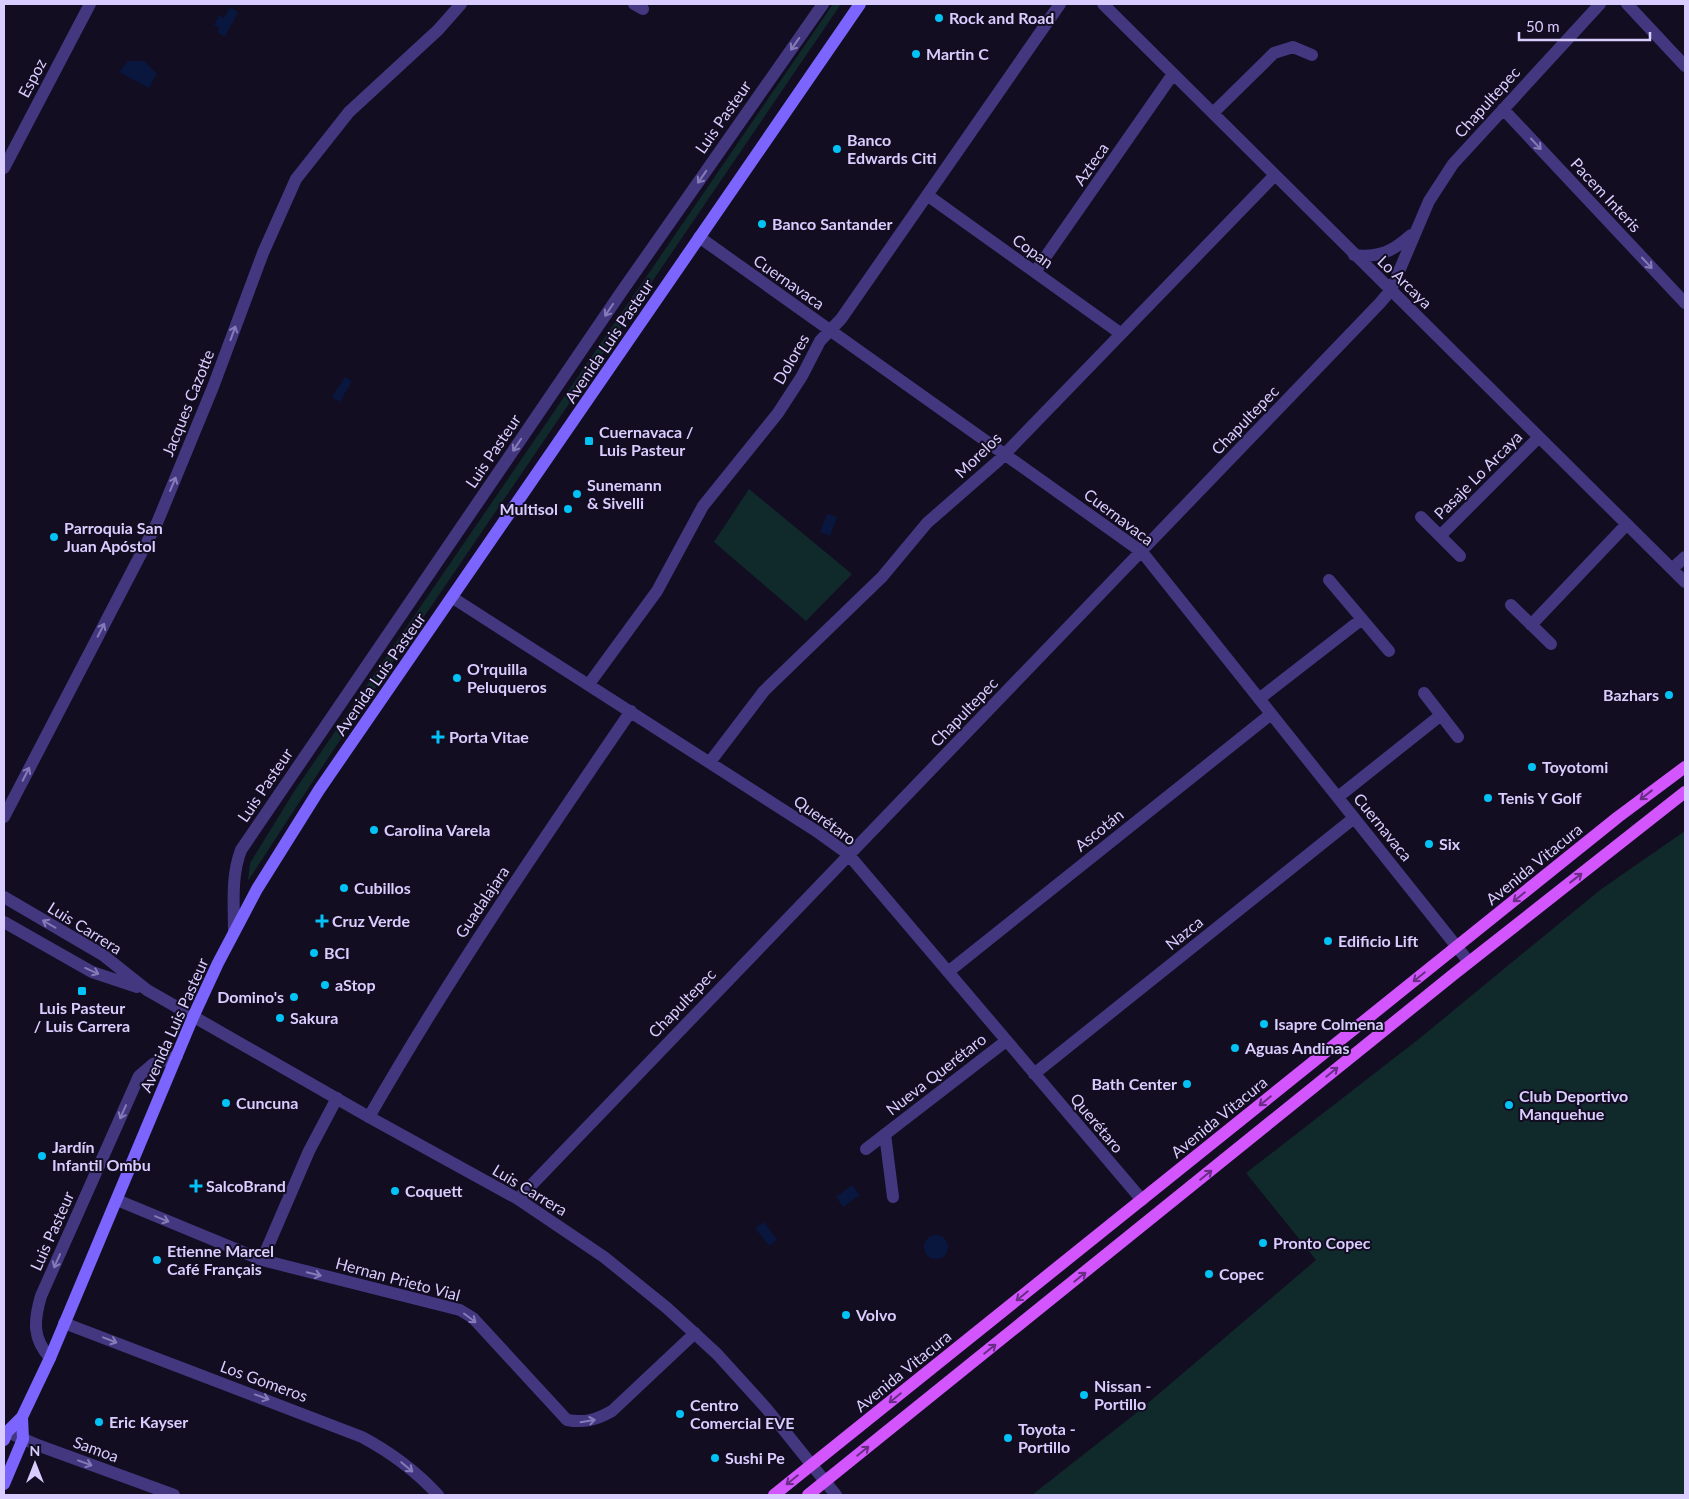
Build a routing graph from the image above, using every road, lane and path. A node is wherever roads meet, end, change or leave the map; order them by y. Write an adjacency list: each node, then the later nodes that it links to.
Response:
1 (90, 4): 16 (street, Espoz)
2 (460, 4): 10 (street, Jacques Cazotte)
3 (468, 4): 10 (street, Jacques Cazotte)
4 (823, 4): 60 (street, Luis Pasteur, one-way to 60)
5 (860, 4): 20 (main road, Avenida Luis Pasteur)
6 (1060, 4): 18 (street, Dolores)
7 (1103, 4): 13 (street, Lo Arcaya)
8 (1600, 4): 14 (street, Chapultepec)
9 (1626, 4): 12 (street)
10 (438, 30): 55 (street, Jacques Cazotte, one-way to 10)
11 (1312, 55): 15 (street)
12 (1685, 66)
13 (1173, 74): 15 (street, Lo Arcaya); 22 (street, Azteca)
14 (1503, 109): 19 (street, Chapultepec); 24 (street, Pacem Interis, one-way to 24)
15 (1213, 114): 17 (street, Lo Arcaya)
16 (4, 168)
17 (1275, 175): 21 (street, Lo Arcaya); 26 (street, Morelos)
18 (927, 195): 22 (street, Copan); 25 (street, Dolores)
19 (1413, 234): 21 (street, Chapultepec); 23 (street, Chapultepec)
20 (700, 238): 25 (street, Cuernavaca); 38 (main road, Avenida Luis Pasteur)
21 (1354, 255): 23 (street, Lo Arcaya)
22 (1035, 272): 26 (street, Copan)
23 (1391, 290): 27 (street, Lo Arcaya); 32 (street, Chapultepec)
24 (1685, 303)
25 (830, 330): 28 (street, Cuernavaca); 44 (street, Dolores)
26 (1120, 333): 28 (street, Morelos)
27 (1539, 437): 30 (street, Lo Arcaya); 31 (street, Pasaje Lo Arcaya)
28 (1003, 454): 32 (street, Cuernavaca); 51 (street, Morelos)
29 (1422, 517): 31 (street, Pasaje Lo Arcaya)
30 (1627, 524): 35 (street, Lo Arcaya); 41 (street)
31 (1440, 536): 33 (street, Pasaje Lo Arcaya)
32 (1142, 552): 46 (street, Cuernavaca); 57 (street, Chapultepec)
33 (1460, 556)
34 (1685, 557): 35 (street)
35 (1672, 569): 37 (street, Lo Arcaya)
36 (1329, 580): 40 (street)
37 (1685, 582)
38 (453, 598): 44 (street, Querétaro); 60 (main road, Avenida Luis Pasteur)
39 (1511, 604): 41 (street)
40 (1362, 619): 43 (street); 46 (street)
41 (1531, 625): 42 (street)
42 (1551, 644)
43 (1389, 651)
44 (589, 684): 47 (street, Querétaro)
45 (1424, 693): 49 (street)
46 (1260, 699): 48 (street, Cuernavaca)
47 (631, 711): 51 (street, Querétaro); 70 (street, Guadalajara)
48 (1271, 714): 54 (street, Cuernavaca); 63 (street, Ascotán)
49 (1441, 715): 50 (street); 54 (street)
50 (1458, 737)
51 (710, 762): 57 (street, Querétaro)
52 (1685, 767): 61 (main road, Avenida Vitacura, one-way to 61)
53 (1685, 792): 62 (main road, one-way to 53)
54 (1338, 797): 56 (street, Cuernavaca)
55 (4, 817)
56 (1354, 818): 61 (street, Cuernavaca); 68 (street, Nazca)
57 (848, 854): 63 (street, Querétaro); 74 (street, Chapultepec)
58 (4, 897): 64 (street, Luis Carrera, one-way to 58)
59 (4, 922): 64 (street, Luis Carrera, one-way to 64)
60 (234, 932): 65 (main road, Avenida Luis Pasteur)
61 (1458, 947): 62 (street, Cuernavaca); 76 (main road, Avenida Vitacura, one-way to 76)
62 (1469, 962): 85 (main road, one-way to 62)
63 (948, 972): 66 (street, Querétaro)
64 (147, 990): 65 (street, Luis Carrera)
65 (193, 1017): 67 (main road, Avenida Luis Pasteur); 69 (street, Luis Carrera)
66 (1006, 1041): 68 (street, Querétaro); 71 (street, Nueva Querétaro)
67 (177, 1056): 75 (main road, Avenida Luis Pasteur); 80 (street, Luis Pasteur, one-way to 80)
68 (1034, 1074): 76 (street, Querétaro)
69 (337, 1098): 70 (street, Luis Carrera); 77 (street)
70 (369, 1117): 74 (street, Luis Carrera)
71 (885, 1134): 72 (street, Nueva Querétaro); 73 (street, Nueva Querétaro)
72 (866, 1149)
73 (893, 1197)
74 (518, 1199): 79 (street, Luis Carrera)
75 (117, 1200): 77 (street, Hernan Prieto Vial, one-way to 77); 78 (main road, Avenida Luis Pasteur)
76 (1142, 1200): 84 (main road, Avenida Vitacura, one-way to 84)
77 (262, 1260): 79 (street, Hernan Prieto Vial, one-way to 79)
78 (64, 1323): 80 (main road, Avenida Luis Pasteur); 88 (street, Los Gomeros, one-way to 88)
79 (695, 1333): 84 (street, Luis Carrera)
80 (50, 1358): 81 (main road, Avenida Luis Pasteur)
81 (22, 1417): 82 (main road, Avenida Luis Pasteur); 83 (main road, Avenida Luis Pasteur)
82 (5, 1436): 83 (street, Samoa)
83 (23, 1438): 86 (main road, Avenida Luis Pasteur); 87 (street, Samoa, one-way to 87)
84 (812, 1464): 85 (street, Luis Carrera); 89 (main road, Avenida Vitacura, one-way to 89)
85 (825, 1482): 90 (main road); 91 (street, Luis Carrera)
86 (4, 1484)
87 (174, 1495)
88 (438, 1495)
89 (774, 1495)
90 (808, 1495)
91 (836, 1495)

